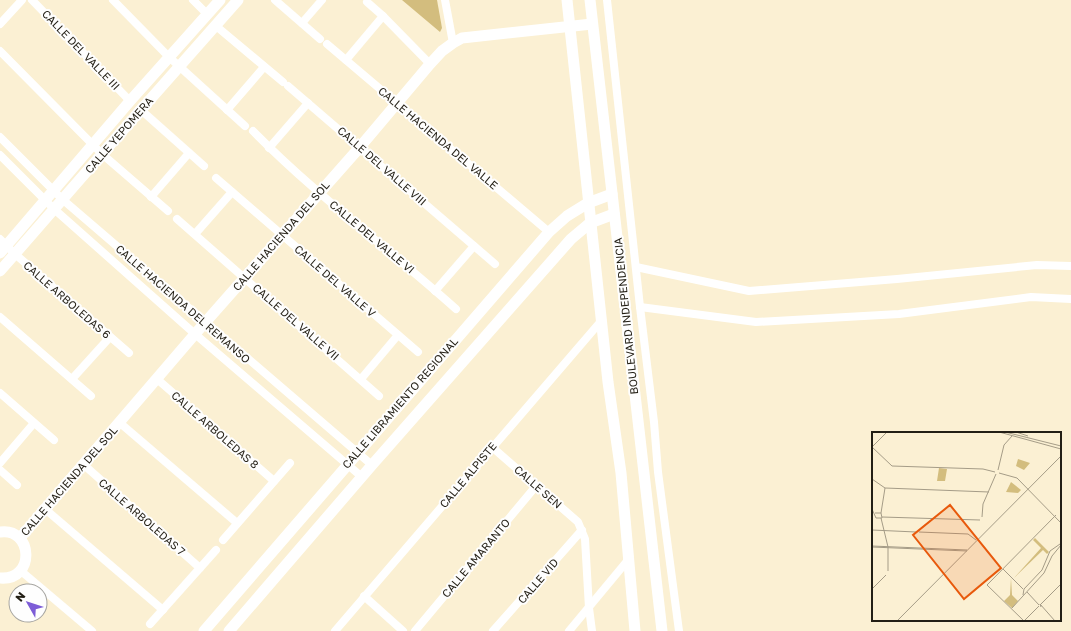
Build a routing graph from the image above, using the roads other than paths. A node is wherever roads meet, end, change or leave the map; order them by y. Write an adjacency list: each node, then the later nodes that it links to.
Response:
1 (22, 0): 17 (street)
2 (32, 0): 30 (street, CALLE DEL VALLE III)
3 (113, 0): 25 (street)
4 (193, 0): 14 (street)
5 (220, 0): 14 (street, CALLE YEPOMERA)
6 (238, 0): 19 (street, CALLE YEPOMERA)
7 (275, 0): 16 (street)
8 (322, 0): 16 (street)
9 (445, 0): 22 (street)
10 (567, 0): 20 (street)
11 (590, 0): 18 (street, BOULEVARD INDEPENDENCIA)
12 (607, 0): 67 (street)
13 (367, 2): 15 (street)
14 (207, 14): 25 (street, CALLE YEPOMERA)
15 (383, 16): 26 (street); 27 (street)
16 (302, 23): 21 (street)
17 (0, 24)
18 (592, 24): 20 (street, CALLE HACIENDA DEL SOL); 49 (street, BOULEVARD INDEPENDENCIA)
19 (216, 26): 28 (street, CALLE YEPOMERA); 29 (street, CALLE DEL VALLE VIII)
20 (570, 26): 22 (street, CALLE HACIENDA DEL SOL); 53 (street)
21 (320, 39)
22 (453, 42): 27 (street, CALLE HACIENDA DEL SOL)
23 (327, 44): 26 (street, CALLE HACIENDA DEL VALLE)
24 (0, 51): 38 (street)
25 (169, 57): 28 (street); 30 (street, CALLE YEPOMERA)
26 (346, 60): 32 (street, CALLE HACIENDA DEL VALLE)
27 (430, 64): 32 (street, CALLE HACIENDA DEL SOL)
28 (180, 67): 33 (street, CALLE YEPOMERA); 34 (street)
29 (264, 67): 31 (street, CALLE DEL VALLE VIII); 34 (street)
30 (130, 101): 38 (street, CALLE YEPOMERA)
31 (308, 103): 39 (street, CALLE DEL VALLE VIII); 40 (street)
32 (396, 103): 39 (street, CALLE HACIENDA DEL SOL); 59 (street, CALLE HACIENDA DEL VALLE)
33 (141, 110): 41 (street); 42 (street, CALLE YEPOMERA)
34 (227, 110): 35 (street)
35 (245, 126)
36 (253, 131): 40 (street, CALLE DEL VALLE VI)
37 (0, 137): 46 (street, CALLE HACIENDA DEL REMANSO)
38 (93, 145): 42 (street); 46 (street, CALLE YEPOMERA)
39 (360, 147): 48 (street, CALLE HACIENDA DEL SOL); 63 (street, CALLE DEL VALLE VIII)
40 (269, 148): 48 (street, CALLE DEL VALLE VI)
41 (189, 153): 44 (street); 50 (street)
42 (102, 154): 50 (street); 51 (street, CALLE YEPOMERA)
43 (0, 155): 52 (street, CALLE HACIENDA DEL REMANSO)
44 (204, 166)
45 (216, 178): 47 (street, CALLE DEL VALLE V)
46 (53, 190): 51 (street, CALLE HACIENDA DEL REMANSO); 52 (street, CALLE YEPOMERA)
47 (232, 192): 60 (street); 61 (street, CALLE DEL VALLE V)
48 (320, 192): 61 (street, CALLE HACIENDA DEL SOL); 70 (street, CALLE DEL VALLE VI)
49 (612, 194): 53 (street, CALLE LIBRAMIENTO REGIONAL); 56 (street, BOULEVARD INDEPENDENCIA)
50 (151, 197): 55 (street)
51 (62, 199): 54 (street, CALLE YEPOMERA); 76 (street, CALLE HACIENDA DEL REMANSO)
52 (45, 200): 54 (street, CALLE HACIENDA DEL REMANSO); 62 (street, CALLE YEPOMERA)
53 (588, 203): 58 (street); 59 (street, CALLE LIBRAMIENTO REGIONAL)
54 (54, 209): 64 (street, CALLE YEPOMERA); 77 (street, CALLE HACIENDA DEL REMANSO)
55 (168, 211)
56 (614, 214): 58 (street, CALLE LIBRAMIENTO REGIONAL); 128 (street, BOULEVARD INDEPENDENCIA)
57 (177, 219): 60 (street, CALLE DEL VALLE VII)
58 (590, 223): 75 (street); 97 (street, CALLE LIBRAMIENTO REGIONAL)
59 (549, 232): 92 (street, CALLE LIBRAMIENTO REGIONAL)
60 (195, 234): 69 (street, CALLE DEL VALLE VII)
61 (282, 235): 69 (street, CALLE HACIENDA DEL SOL); 78 (street, CALLE DEL VALLE V)
62 (2, 246): 64 (street, CALLE ARBOLEDAS 6)
63 (474, 246): 65 (street, CALLE DEL VALLE VIII); 70 (street)
64 (15, 254): 68 (street, CALLE YEPOMERA); 79 (street, CALLE ARBOLEDAS 6)
65 (495, 264)
66 (1071, 266): 67 (street)
67 (636, 267): 72 (street)
68 (0, 271)
69 (244, 278): 76 (street, CALLE HACIENDA DEL SOL); 84 (street, CALLE DEL VALLE VII)
70 (435, 291): 73 (street, CALLE DEL VALLE VI)
71 (1071, 299): 72 (street)
72 (640, 307): 129 (street)
73 (456, 309)
74 (0, 318): 82 (street)
75 (602, 320): 91 (street, CALLE ALPISTE); 110 (street)
76 (205, 323): 77 (street, CALLE HACIENDA DEL SOL); 92 (street, CALLE HACIENDA DEL REMANSO)
77 (195, 334): 83 (street, CALLE HACIENDA DEL SOL); 96 (street, CALLE HACIENDA DEL REMANSO)
78 (398, 335): 80 (street, CALLE DEL VALLE V); 84 (street)
79 (110, 337): 81 (street, CALLE ARBOLEDAS 6); 82 (street)
80 (418, 352)
81 (129, 353)
82 (72, 379): 86 (street)
83 (157, 379): 89 (street, CALLE HACIENDA DEL SOL); 100 (street, CALLE ARBOLEDAS 8)
84 (361, 379): 87 (street, CALLE DEL VALLE VII)
85 (0, 393): 88 (street)
86 (91, 396)
87 (380, 396)
88 (34, 423): 90 (street); 93 (street)
89 (120, 423): 95 (street, CALLE HACIENDA DEL SOL); 104 (street)
90 (54, 440)
91 (492, 447): 102 (street, CALLE SEN); 114 (street, CALLE ALPISTE)
92 (357, 453): 96 (street, CALLE LIBRAMIENTO REGIONAL); 97 (street, CALLE HACIENDA DEL REMANSO)
93 (0, 463)
94 (290, 464): 100 (street)
95 (84, 465): 103 (street, CALLE HACIENDA DEL SOL); 111 (street, CALLE ARBOLEDAS 7)
96 (347, 465): 99 (street, CALLE HACIENDA DEL REMANSO); 119 (street, CALLE LIBRAMIENTO REGIONAL)
97 (372, 466): 99 (street, CALLE LIBRAMIENTO REGIONAL)
98 (0, 470): 101 (street)
99 (362, 477): 120 (street, CALLE LIBRAMIENTO REGIONAL)
100 (274, 481): 104 (street)
101 (17, 485)
102 (536, 486): 105 (street, CALLE SEN); 123 (street, CALLE AMARANTO)
103 (45, 509): 107 (street, CALLE HACIENDA DEL SOL); 116 (street)
104 (237, 523): 108 (street)
105 (582, 530): 115 (street); 124 (street, CALLE VID)
106 (0, 532): 107 (street)
107 (20, 538): 112 (street)
108 (223, 540)
109 (216, 550): 111 (street)
110 (628, 560): 115 (street); 127 (street)
111 (200, 568): 116 (street)
112 (21, 570): 113 (street); 118 (street)
113 (0, 578)
114 (364, 596): 121 (street, CALLE ALPISTE); 122 (street)
115 (589, 608): 125 (street); 126 (street)
116 (163, 610): 117 (street)
117 (150, 624)
118 (92, 631)
119 (204, 631)
120 (229, 631)
121 (334, 631)
122 (403, 631)
123 (415, 631)
124 (493, 631)
125 (569, 631)
126 (592, 631)
127 (635, 631)
128 (662, 631)
129 (679, 631)

